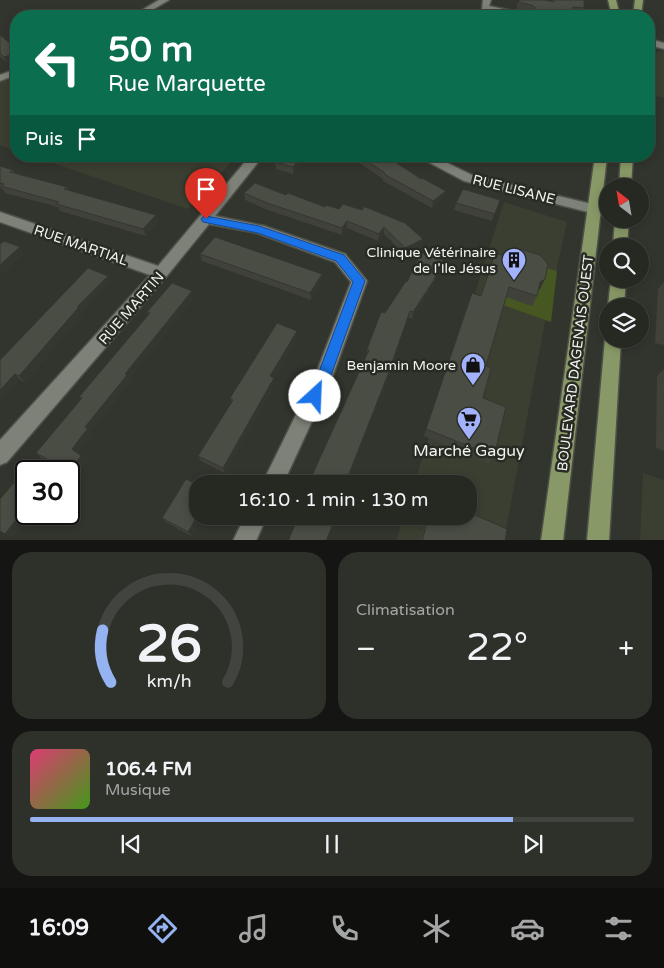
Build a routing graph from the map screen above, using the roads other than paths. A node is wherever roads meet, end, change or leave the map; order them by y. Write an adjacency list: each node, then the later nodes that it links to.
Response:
1 (165, 0): 3 (street)
2 (486, 4): 4 (street)
3 (147, 10)
4 (507, 10)
5 (252, 162): 12 (street, RUE MARTIN)
6 (435, 162): 11 (street, RUE LISANE)
7 (601, 162): 9 (main road, BOULEVARD DAGENAIS OUEST)
8 (627, 162): 10 (main road)
9 (601, 178)
10 (626, 178)
11 (599, 211)
12 (206, 219): 15 (street, RUE MARTIN); 18 (street)
13 (3, 221): 15 (street, RUE MARTIAL)
14 (599, 225): 21 (main road, BOULEVARD DAGENAIS OUEST)
15 (161, 273): 17 (street, RUE MARTIN)
16 (612, 348): 22 (main road)
17 (0, 455)
18 (276, 475)
19 (252, 525): 20 (street)
20 (244, 540)
21 (552, 540)
22 (598, 540)

